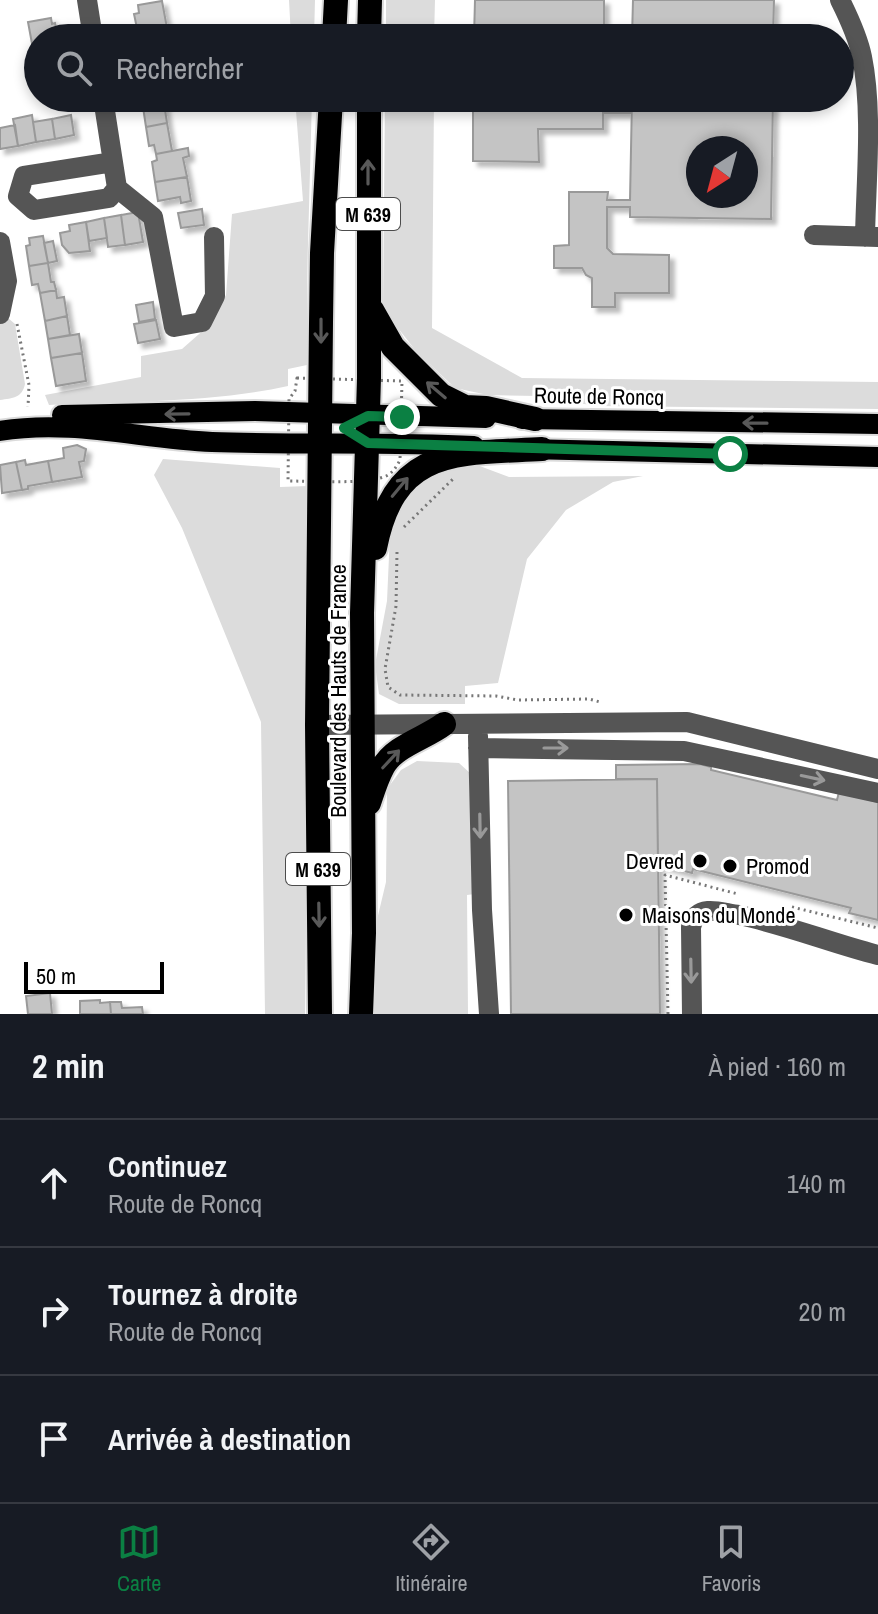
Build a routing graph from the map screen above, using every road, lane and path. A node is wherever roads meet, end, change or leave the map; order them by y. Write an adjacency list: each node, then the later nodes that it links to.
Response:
1 (87, 0): 5 (street)
2 (336, 0): 6 (highway)
3 (370, 0): 7 (highway)
4 (840, 0): 8 (street)
5 (91, 24)
6 (335, 24)
7 (369, 24)
8 (851, 24)
9 (854, 30): 18 (street)
10 (105, 112): 13 (street)
11 (330, 112): 22 (highway, Boulevard des Hauts de France / M 639, one-way to 22)
12 (369, 112): 21 (highway, Boulevard des Hauts de France / M 639, one-way to 12)
13 (113, 162): 14 (street); 15 (street)
14 (117, 188): 15 (street); 17 (street)
15 (9, 197)
16 (814, 235): 18 (street)
17 (214, 237)
18 (871, 237)
19 (0, 242): 20 (street)
20 (2, 306): 23 (path)
21 (370, 306): 24 (highway, Boulevard des Hauts de France / M 639); 25 (highway, one-way to 21)
22 (320, 413): 23 (main road, Route de Roncq, one-way to 23); 24 (main road, Route de Roncq); 28 (main road); 29 (highway, Boulevard des Hauts de France / M 639)
23 (28, 415): 26 (main road, Route de Roncq)
24 (368, 416): 25 (main road, Route de Roncq); 28 (main road); 30 (highway, Boulevard des Hauts de France / M 639)
25 (535, 419): 27 (main road, Route de Roncq, one-way to 25)
26 (3, 424): 29 (main road, Route de Roncq)
27 (878, 424)
28 (344, 428): 29 (main road); 30 (main road)
29 (320, 443): 30 (main road, Route de Roncq); 40 (highway, Boulevard des Hauts de France / M 639)
30 (368, 443): 31 (main road, Route de Roncq); 36 (highway, Boulevard des Hauts de France / M 639)
31 (542, 449): 32 (main road, Route de Roncq); 36 (highway, one-way to 31)
32 (878, 457)
33 (456, 477): 34 (path)
34 (398, 534)
35 (397, 548): 37 (path)
36 (362, 613): 41 (highway, Boulevard des Hauts de France / M 639)
37 (602, 703)
38 (444, 724): 39 (street); 41 (street); 45 (highway, one-way to 38)
39 (477, 724): 42 (street); 43 (street)
40 (317, 725): 41 (street); 47 (highway, Boulevard des Hauts de France / M 639, one-way to 47)
41 (363, 725): 45 (highway, Boulevard des Hauts de France / M 639)
42 (478, 748): 44 (street, one-way to 44); 49 (street, one-way to 49)
43 (878, 769)
44 (878, 793)
45 (364, 817): 48 (highway, Boulevard des Hauts de France / M 639)
46 (878, 955): 50 (street, one-way to 50)
47 (320, 1014)
48 (361, 1014)
49 (489, 1014)
50 (692, 1014)

